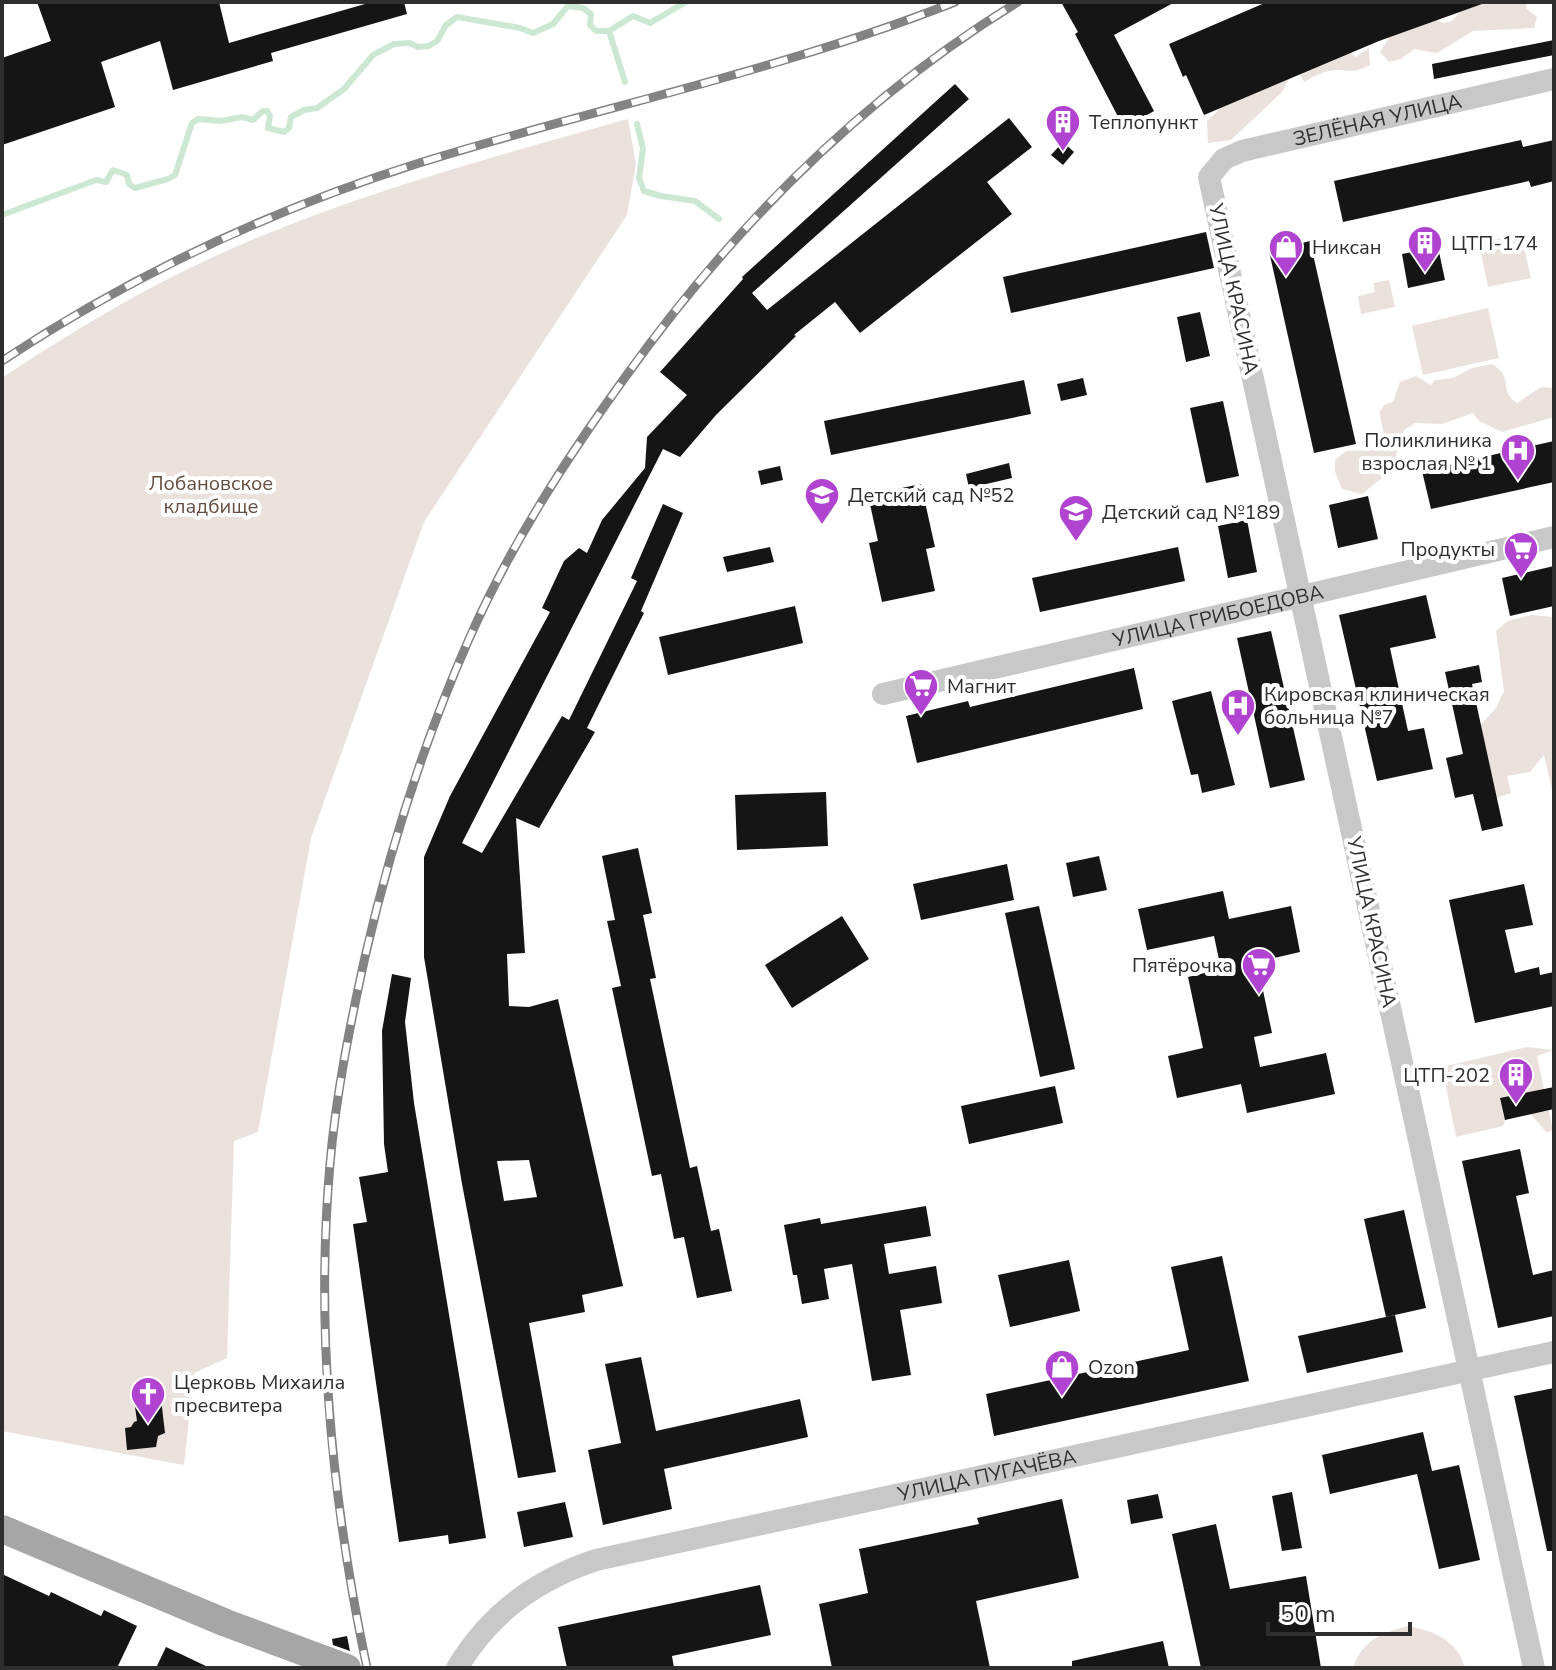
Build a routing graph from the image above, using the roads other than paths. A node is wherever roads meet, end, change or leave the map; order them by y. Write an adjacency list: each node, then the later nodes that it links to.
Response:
1 (1554, 79): 2 (street, ЗЕЛЁНАЯ УЛИЦА)
2 (1209, 177): 4 (street, УЛИЦА КРАСИНА)
3 (1554, 537): 4 (street, УЛИЦА ГРИБОЕДОВА)
4 (1302, 594): 5 (street, УЛИЦА ГРИБОЕДОВА); 7 (street, УЛИЦА КРАСИНА)
5 (883, 694)
6 (1554, 1352): 7 (street, УЛИЦА ПУГАЧЁВА)
7 (1469, 1371): 10 (street, УЛИЦА ПУГАЧЁВА); 11 (street, УЛИЦА КРАСИНА)
8 (2, 1529): 9 (main road)
9 (347, 1668)
10 (457, 1668)
11 (1534, 1668)

